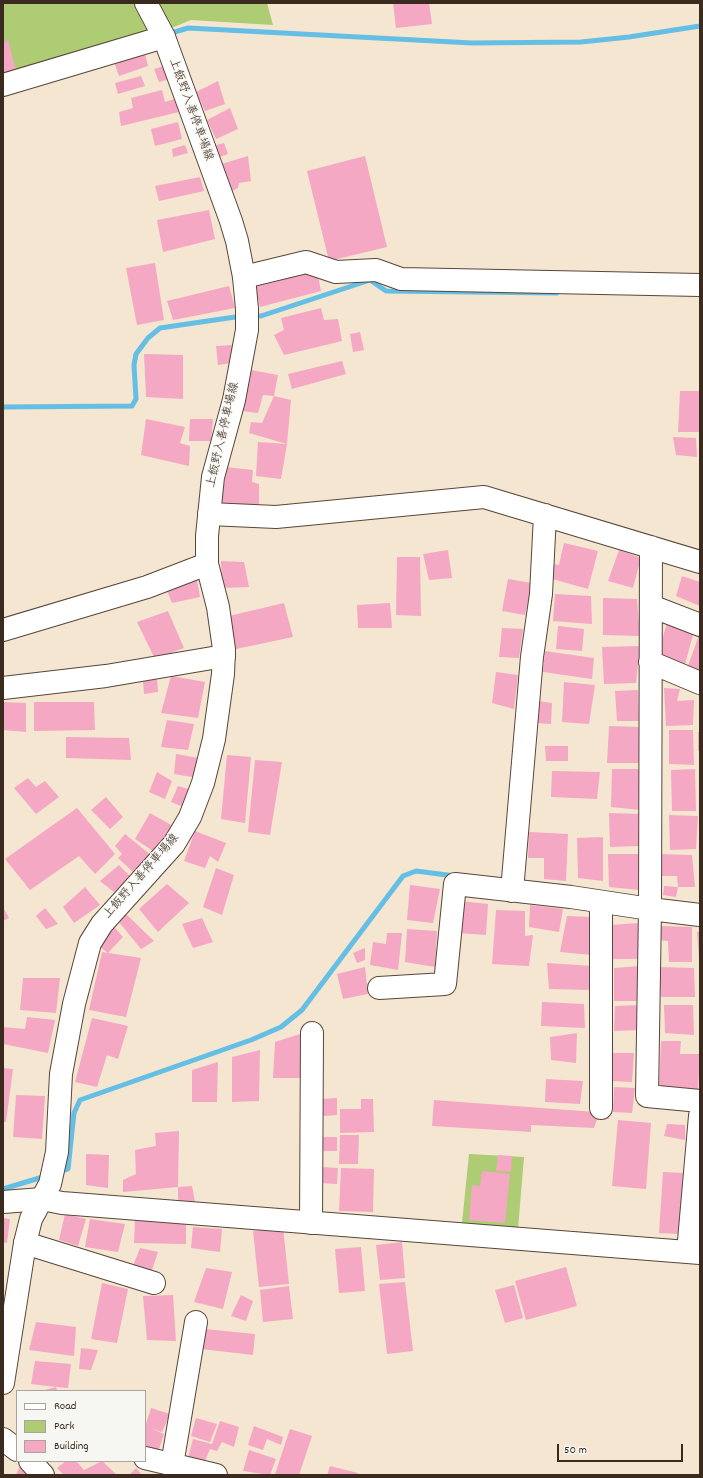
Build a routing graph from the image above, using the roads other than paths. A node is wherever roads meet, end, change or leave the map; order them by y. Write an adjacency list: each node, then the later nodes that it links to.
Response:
1 (146, 3): 2 (street, 上飯野入善停車場線)
2 (164, 36): 3 (street); 4 (street, 上飯野入善停車場線)
3 (3, 85)
4 (244, 277): 5 (street); 6 (street, 上飯野入善停車場線)
5 (700, 285)
6 (209, 514): 7 (street); 10 (street, 上飯野入善停車場線)
7 (545, 515): 8 (street); 18 (street)
8 (651, 547): 9 (street); 11 (street)
9 (700, 562)
10 (207, 564): 13 (street); 14 (street, 上飯野入善停車場線)
11 (651, 606): 12 (street); 15 (street)
12 (700, 625)
13 (3, 630)
14 (224, 656): 17 (street); 27 (street, 上飯野入善停車場線)
15 (650, 662): 16 (street); 20 (street)
16 (700, 683)
17 (3, 688)
18 (512, 891): 19 (street); 22 (street)
19 (601, 902): 20 (street); 25 (street)
20 (650, 909): 21 (street); 24 (street)
21 (700, 915)
22 (379, 988)
23 (312, 1033): 29 (street)
24 (700, 1100)
25 (601, 1108)
26 (700, 1116): 31 (street)
27 (42, 1199): 28 (street); 29 (street); 30 (street, 上飯野入善停車場線)
28 (3, 1202)
29 (311, 1223): 31 (street)
30 (25, 1243): 32 (street); 34 (street, 上飯野入善停車場線)
31 (694, 1252)
32 (154, 1283)
33 (196, 1322): 39 (street)
34 (3, 1383)
35 (3, 1439): 36 (street)
36 (16, 1449)
37 (146, 1458): 39 (street)
38 (31, 1462): 40 (street)
39 (172, 1465): 41 (street)
40 (43, 1475)
41 (216, 1475)

